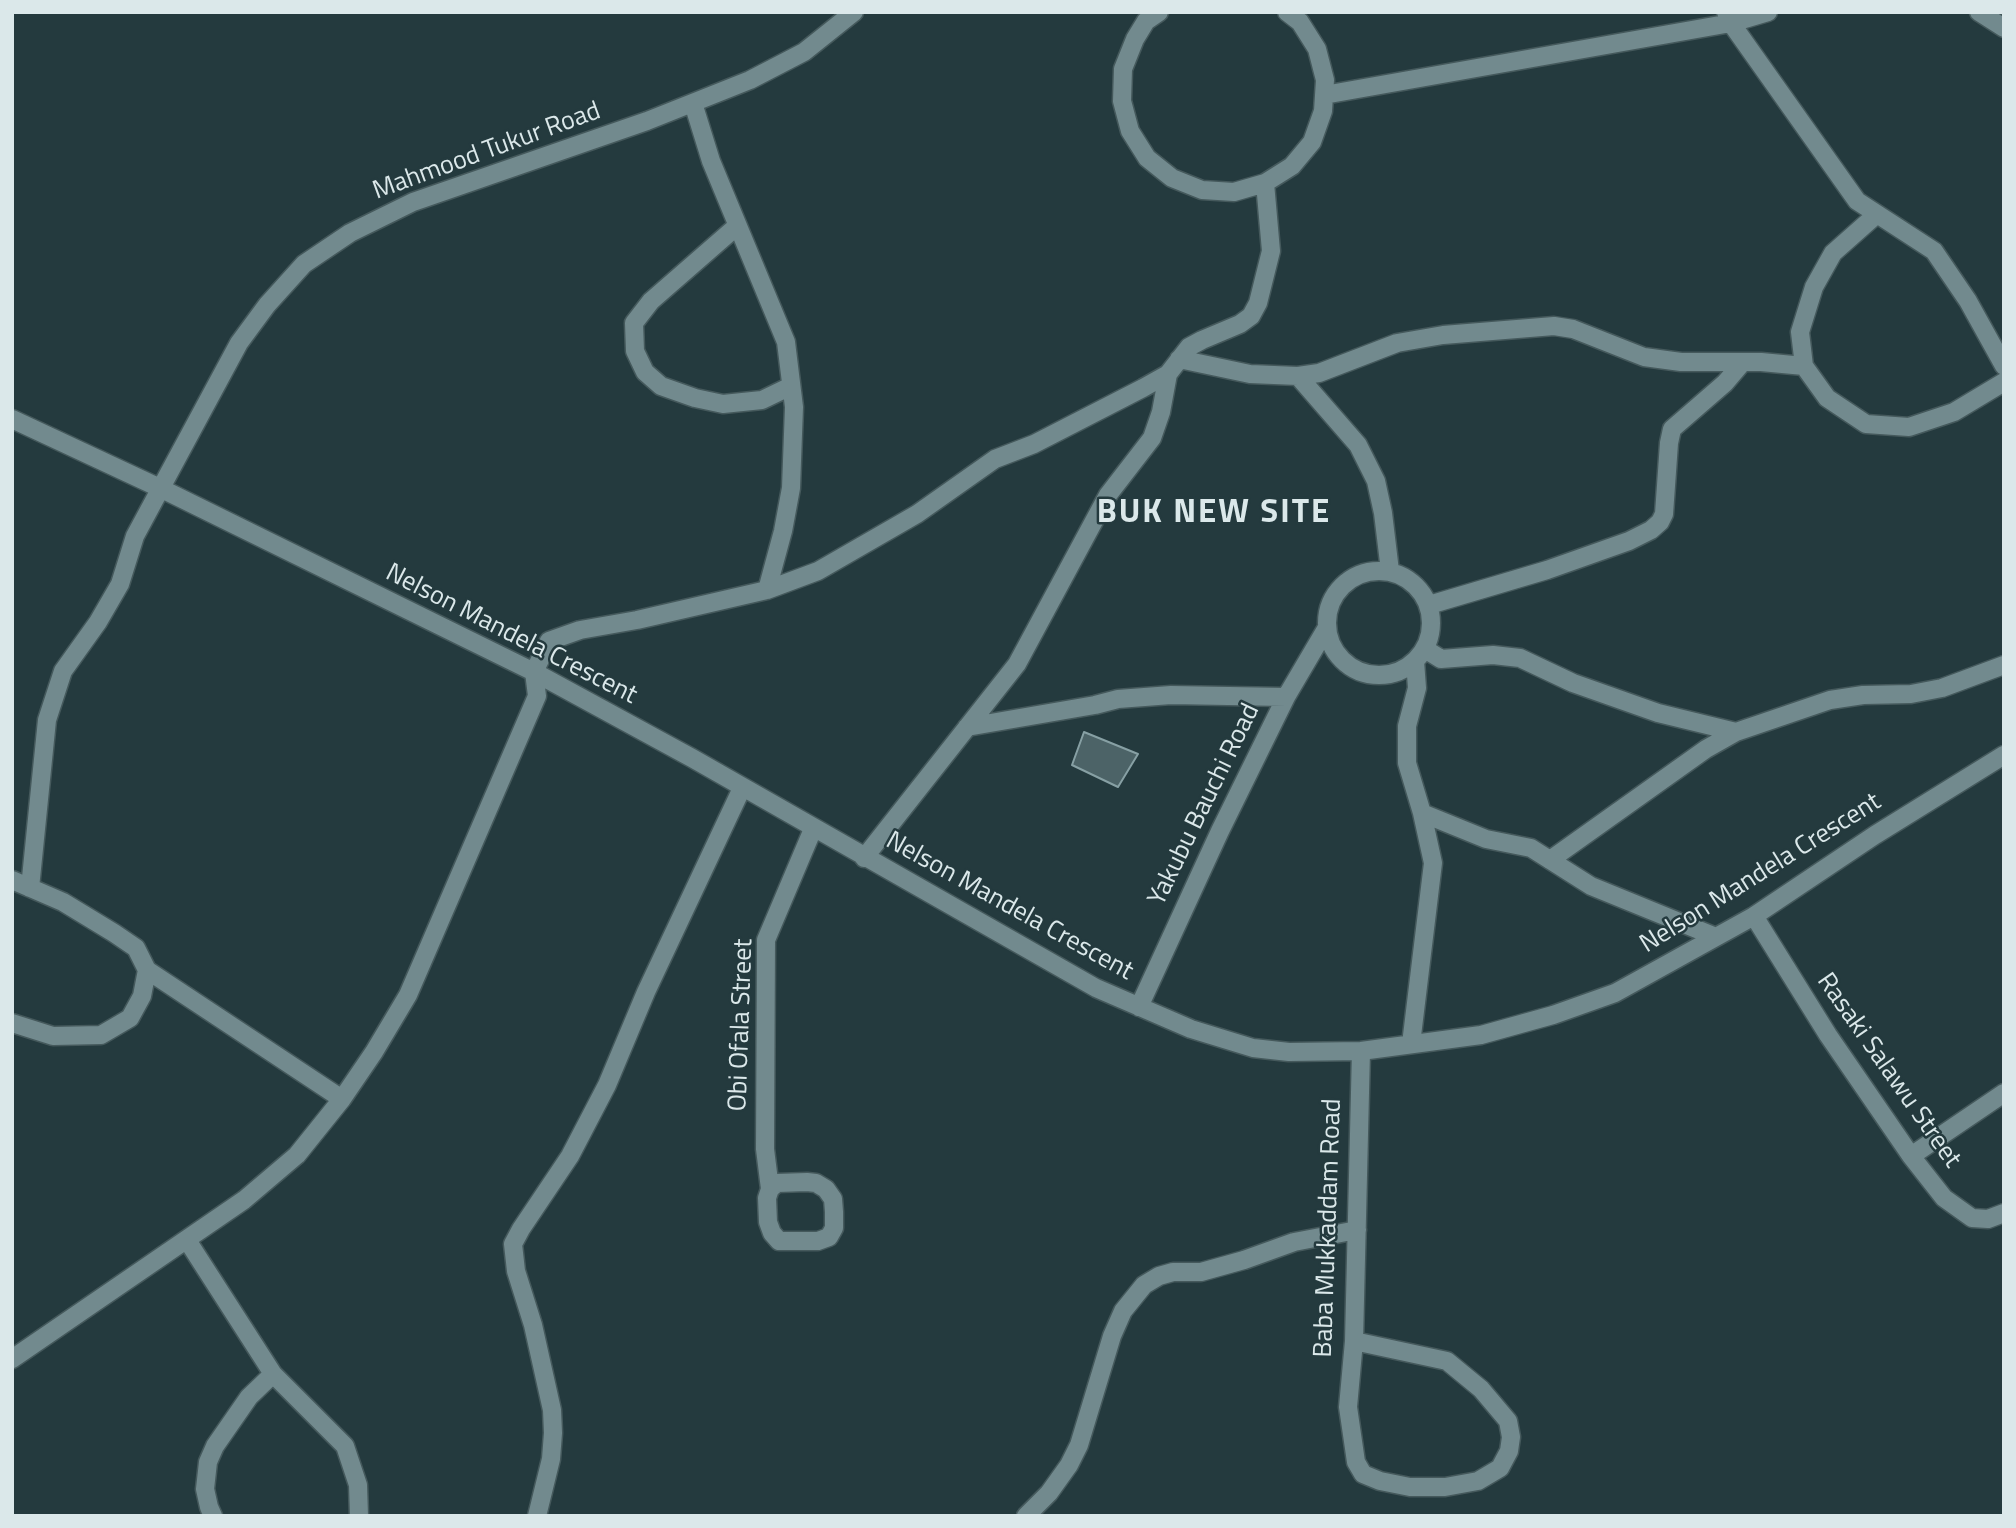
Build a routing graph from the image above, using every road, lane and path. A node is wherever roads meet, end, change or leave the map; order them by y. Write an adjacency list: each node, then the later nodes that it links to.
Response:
1 (854, 12): 9 (street, Mahmood Tukur Road)
2 (1287, 12): 8 (street)
3 (1768, 12): 6 (street)
4 (1979, 12): 7 (street)
5 (1147, 15): 10 (street)
6 (1728, 17): 8 (street); 11 (street)
7 (2004, 28)
8 (1324, 95): 10 (street)
9 (692, 103): 12 (street); 22 (street, Mahmood Tukur Road)
10 (1265, 183): 13 (street)
11 (1877, 214): 15 (street); 16 (street)
12 (737, 226): 20 (street); 20 (street)
13 (1179, 359): 17 (street); 18 (street)
14 (1742, 363): 15 (street); 18 (street); 25 (street)
15 (1804, 366): 19 (street)
16 (2004, 366)
17 (1168, 374): 24 (street); 31 (street)
18 (1298, 376): 23 (street)
19 (2004, 382)
20 (791, 386): 24 (street)
21 (12, 419): 22 (street, Nelson Mandela Crescent)
22 (162, 489): 29 (street, Nelson Mandela Crescent); 40 (street, Mahmood Tukur Road)
23 (1390, 571): 25 (street); 26 (street)
24 (767, 590): 29 (street)
25 (1429, 605): 27 (street)
26 (1326, 629): 27 (street); 30 (street, Yakubu Bauchi Road)
27 (1420, 655): 32 (street); 35 (street)
28 (2004, 665): 32 (street)
29 (534, 672): 34 (street, Nelson Mandela Crescent); 49 (street)
30 (1286, 697): 31 (street); 44 (street, Yakubu Bauchi Road)
31 (967, 727): 37 (street)
32 (1736, 732): 38 (street)
33 (2004, 755): 41 (street, Nelson Mandela Crescent)
34 (742, 788): 36 (street, Nelson Mandela Crescent); 60 (street)
35 (1422, 813): 38 (street); 46 (street)
36 (813, 829): 37 (street, Nelson Mandela Crescent); 51 (street, Obi Ofala Street)
37 (864, 858): 44 (street, Nelson Mandela Crescent)
38 (1550, 860): 42 (street)
39 (12, 880): 40 (street)
40 (30, 888): 43 (street)
41 (1754, 916): 42 (street, Nelson Mandela Crescent); 50 (street, Rasaki Salawu Street)
42 (1716, 937): 46 (street, Nelson Mandela Crescent)
43 (147, 971): 45 (street); 49 (street)
44 (1139, 1007): 47 (street, Nelson Mandela Crescent)
45 (12, 1023)
46 (1412, 1044): 47 (street, Nelson Mandela Crescent)
47 (1361, 1051): 53 (street, Baba Mukkaddam Road)
48 (2004, 1093): 50 (street)
49 (342, 1099): 54 (street)
50 (1911, 1156): 52 (street, Rasaki Salawu Street)
51 (769, 1189)
52 (2004, 1213)
53 (1357, 1230): 55 (street, Baba Mukkaddam Road); 61 (street)
54 (187, 1240): 56 (street); 57 (street)
55 (1354, 1341): 55 (street, Baba Mukkaddam Road)
56 (12, 1359)
57 (273, 1374): 58 (street); 59 (street)
58 (213, 1516)
59 (359, 1516)
60 (537, 1516)
61 (1026, 1516)

